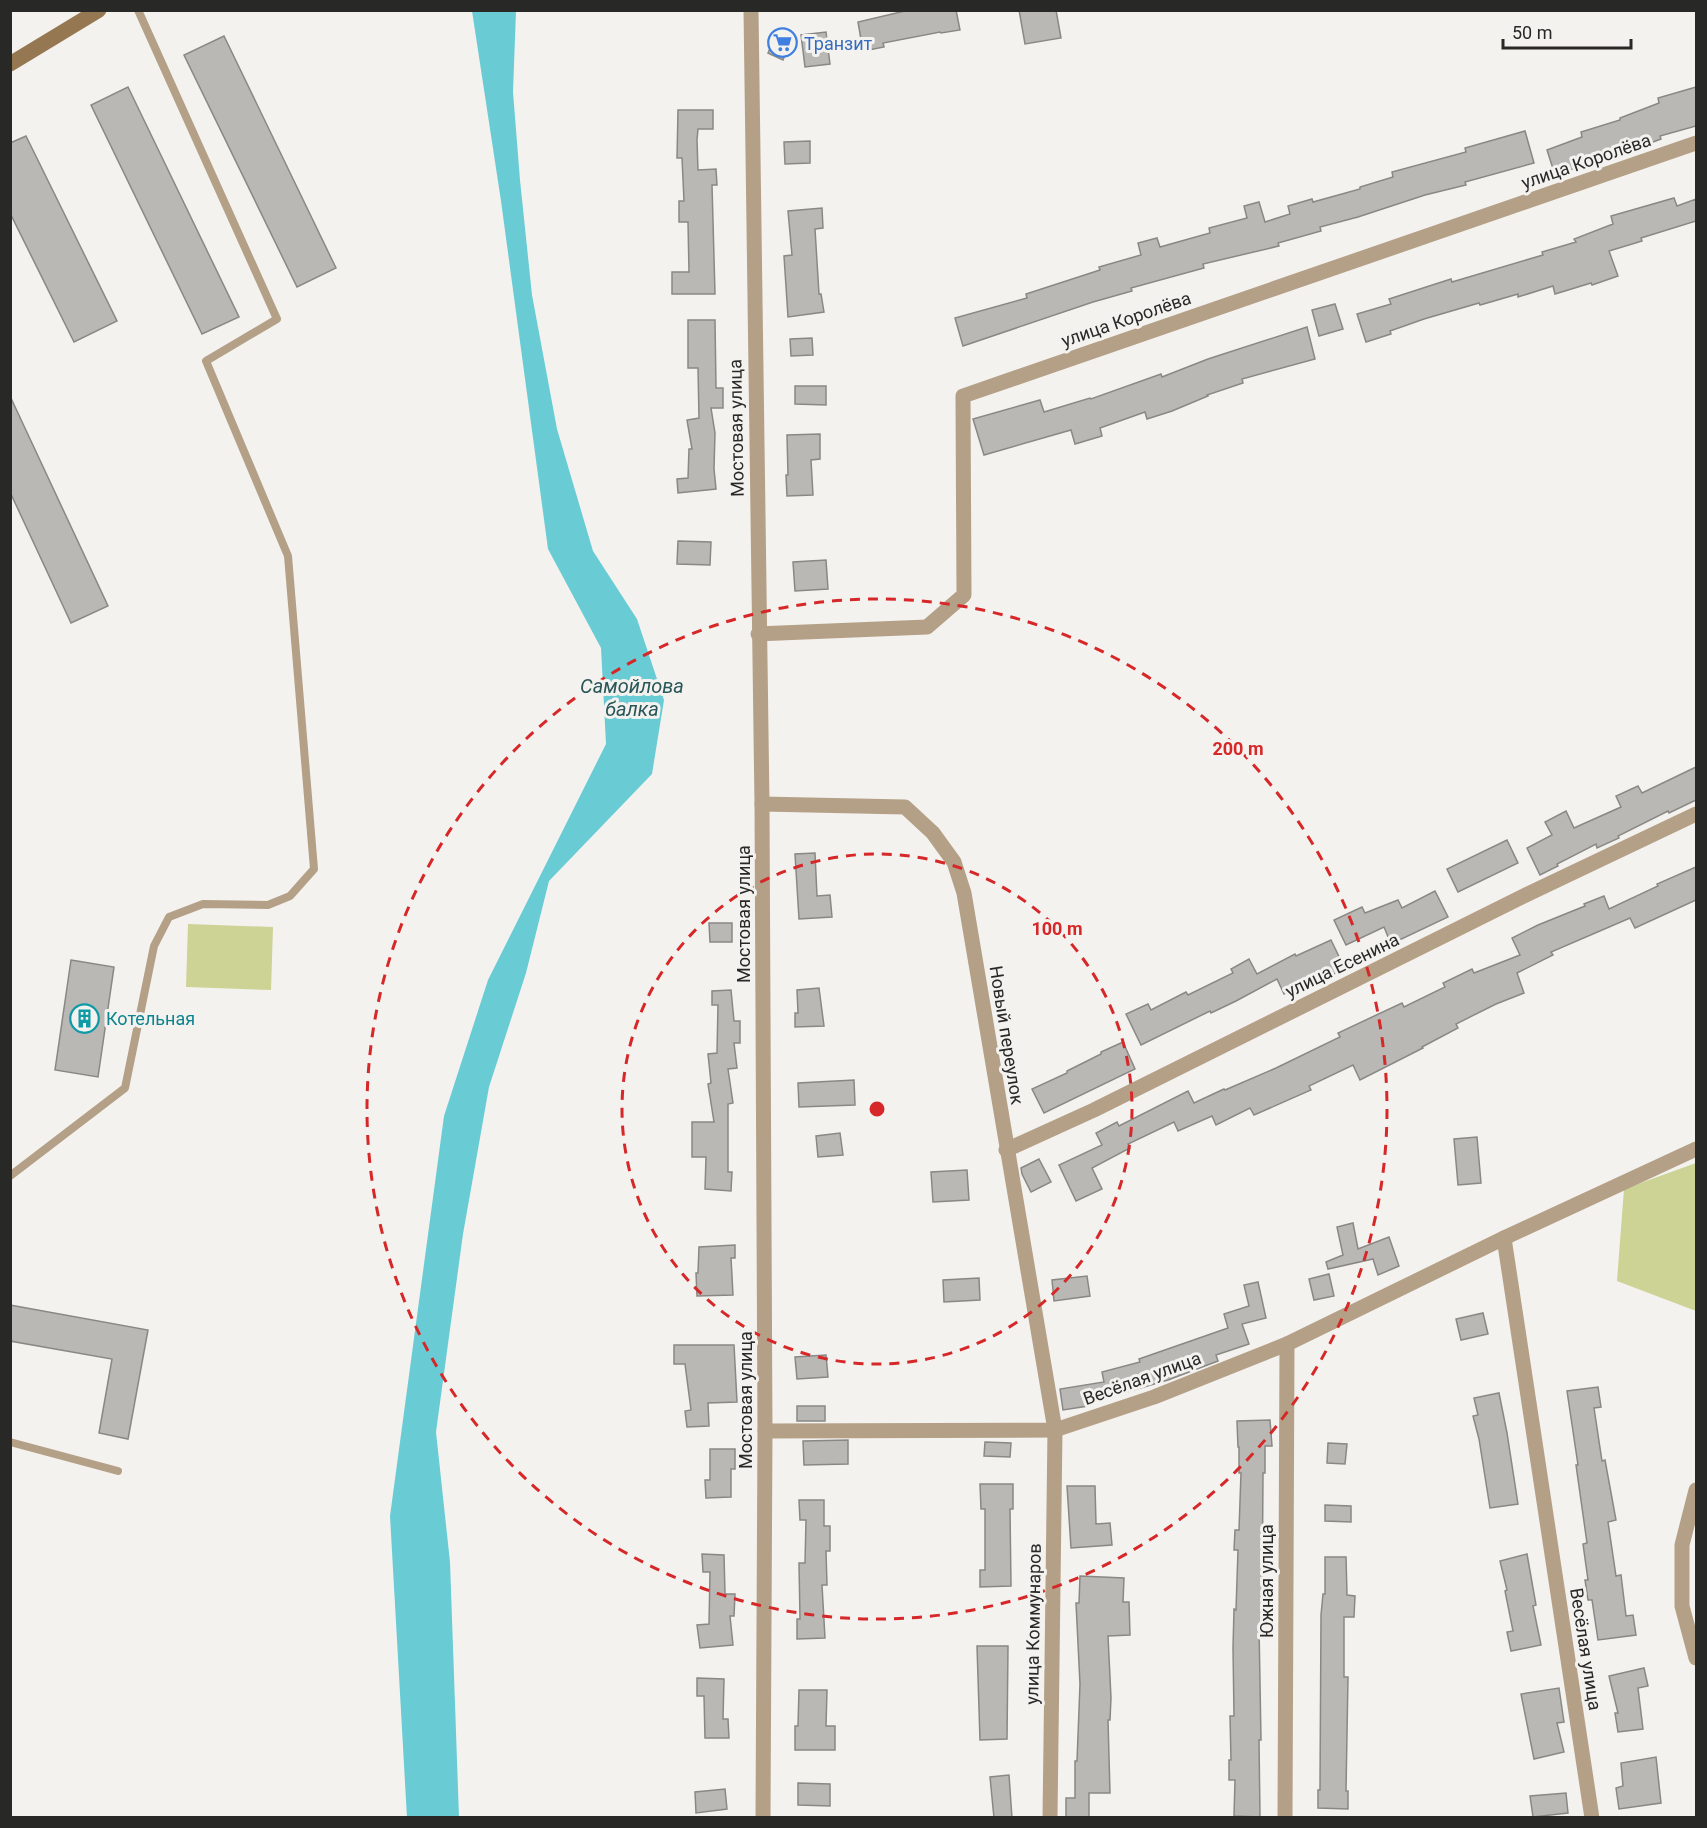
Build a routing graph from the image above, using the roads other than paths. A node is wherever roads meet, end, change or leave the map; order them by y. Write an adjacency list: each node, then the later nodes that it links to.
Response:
1 (99, 10): 4 (main road)
2 (138, 10): 11 (lane)
3 (751, 10): 6 (street, Мостовая улица)
4 (10, 63)
5 (1696, 143): 6 (street, улица Королёва)
6 (758, 634): 7 (street, Мостовая улица)
7 (762, 804): 10 (street, Новый переулок); 15 (street, Мостовая улица)
8 (1696, 814): 10 (street, улица Есенина)
9 (1696, 1149): 12 (street, Весёлая улица)
10 (1006, 1150): 14 (street, Новый переулок)
11 (10, 1176)
12 (1504, 1238): 13 (street, Весёлая улица); 23 (street, Весёлая улица)
13 (1287, 1344): 14 (street, Весёлая улица); 22 (street, Южная улица)
14 (1055, 1430): 15 (street, Весёлая улица); 21 (street, улица Коммунаров)
15 (765, 1431): 20 (street, Мостовая улица)
16 (10, 1442): 17 (lane)
17 (118, 1471)
18 (1696, 1490): 19 (street)
19 (1696, 1658)
20 (763, 1818)
21 (1050, 1818)
22 (1285, 1818)
23 (1592, 1818)

